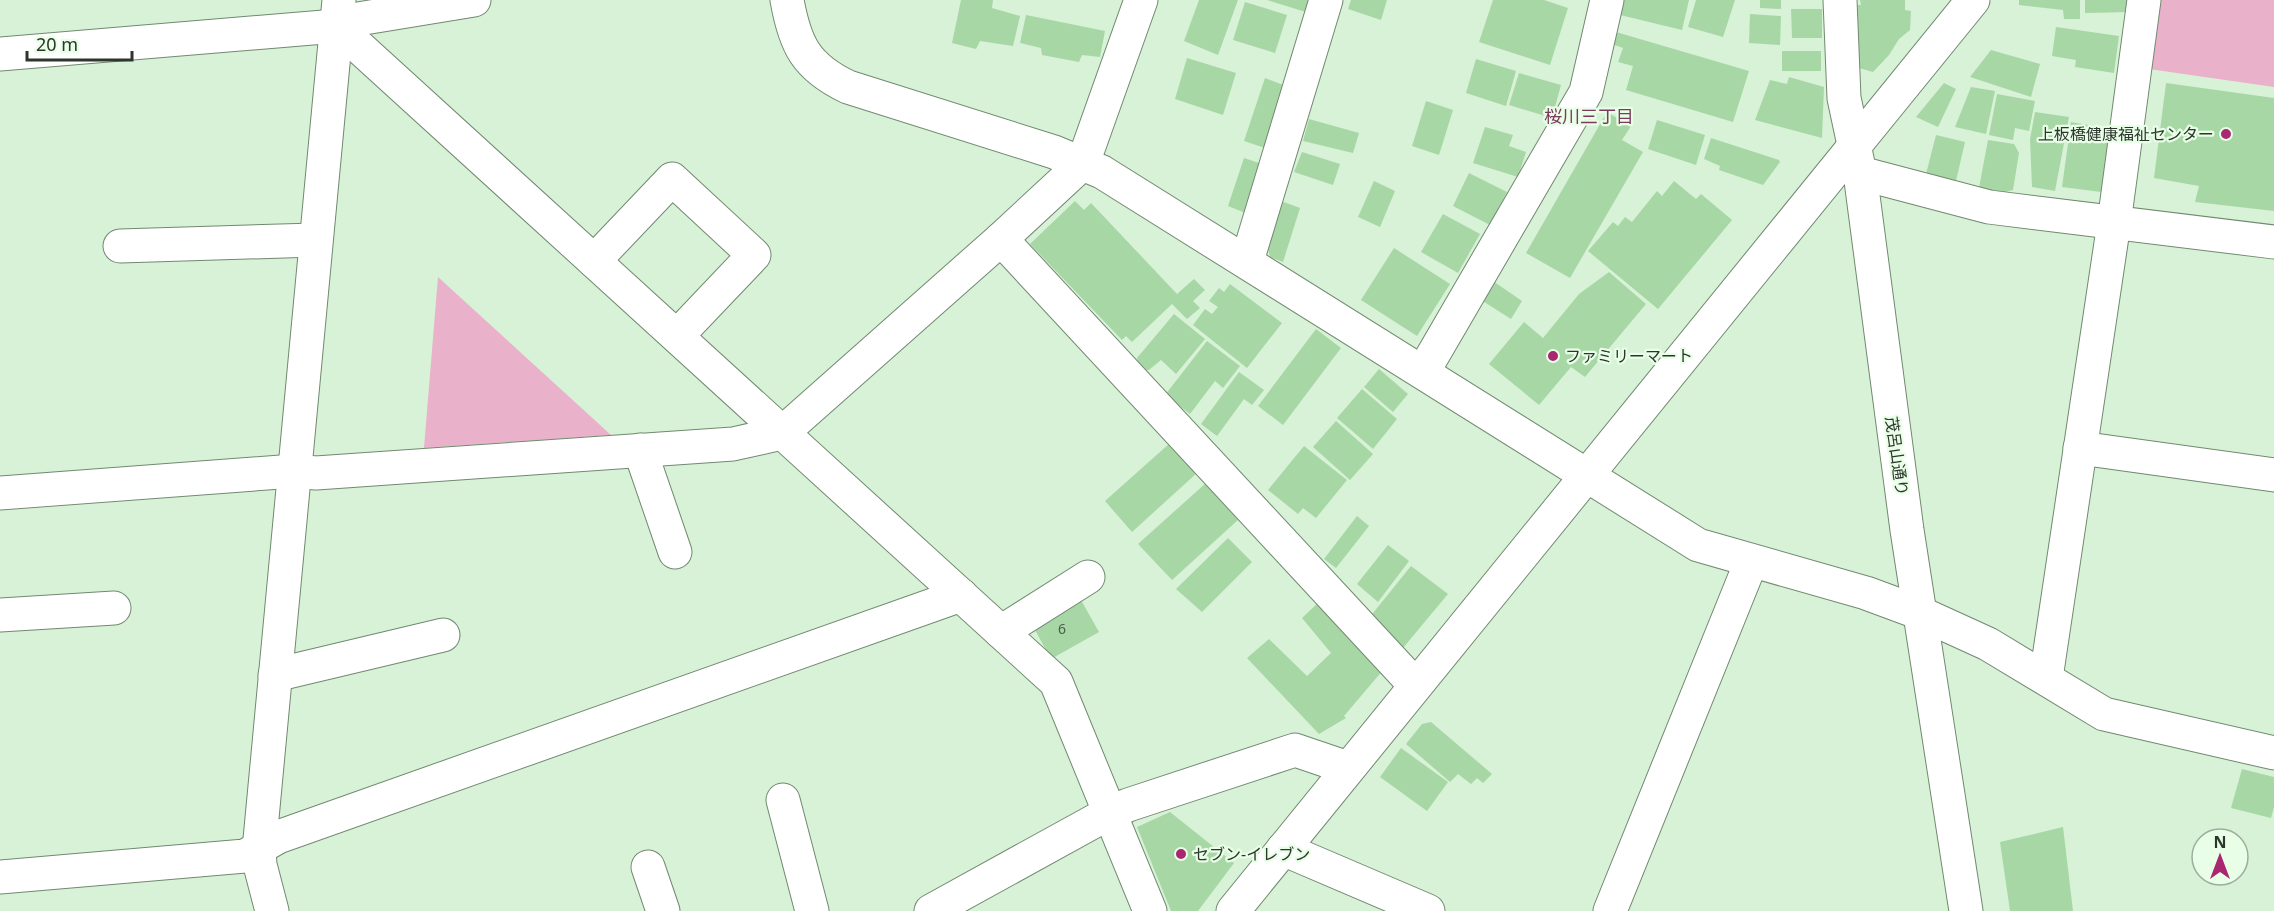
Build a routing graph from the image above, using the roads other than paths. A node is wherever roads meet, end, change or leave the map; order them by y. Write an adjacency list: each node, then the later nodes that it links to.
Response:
1 (787, 0): 12 (street)
2 (1141, 0): 12 (street)
3 (1326, 0): 19 (street)
4 (1607, 0): 21 (street)
5 (1840, 0): 11 (street, 茂呂山通り)
6 (1973, 0): 11 (street)
7 (2144, 0): 13 (street)
8 (457, 1): 9 (street)
9 (337, 13): 10 (street); 15 (street); 18 (street)
10 (0, 54)
11 (1856, 160): 13 (street); 27 (street); 34 (street, 茂呂山通り)
12 (1083, 163): 14 (street); 19 (street)
13 (2114, 223): 16 (street); 23 (street)
14 (1001, 239): 22 (street); 40 (street)
15 (315, 240): 17 (street); 25 (street)
16 (2274, 242)
17 (120, 246)
18 (594, 261): 20 (street); 20 (street)
19 (1247, 261): 21 (street)
20 (677, 336): 22 (street)
21 (1423, 372): 27 (street)
22 (782, 433): 24 (street); 32 (street)
23 (2080, 448): 26 (street); 39 (street)
24 (640, 450): 25 (street); 29 (street)
25 (294, 471): 28 (street); 38 (street)
26 (2274, 475)
27 (1585, 476): 30 (street); 40 (street)
28 (0, 492)
29 (675, 552)
30 (1750, 562): 34 (street); 56 (street)
31 (1088, 578): 36 (street)
32 (961, 595): 36 (street); 46 (street)
33 (114, 608): 35 (street)
34 (1920, 613): 39 (street); 57 (street, 茂呂山通り)
35 (0, 615)
36 (1001, 632): 44 (street)
37 (443, 635): 38 (street)
38 (275, 675): 46 (street)
39 (2046, 678): 41 (street)
40 (1415, 685): 42 (street)
41 (2274, 753)
42 (1348, 768): 44 (street); 45 (street)
43 (783, 800): 51 (street)
44 (1109, 813): 52 (street); 53 (street)
45 (1283, 849): 54 (street); 55 (street)
46 (259, 850): 48 (street); 49 (street)
47 (648, 867): 50 (street)
48 (0, 877)
49 (272, 911)
50 (663, 911)
51 (812, 911)
52 (931, 911)
53 (1150, 911)
54 (1233, 911)
55 (1428, 911)
56 (1610, 911)
57 (1966, 911)

